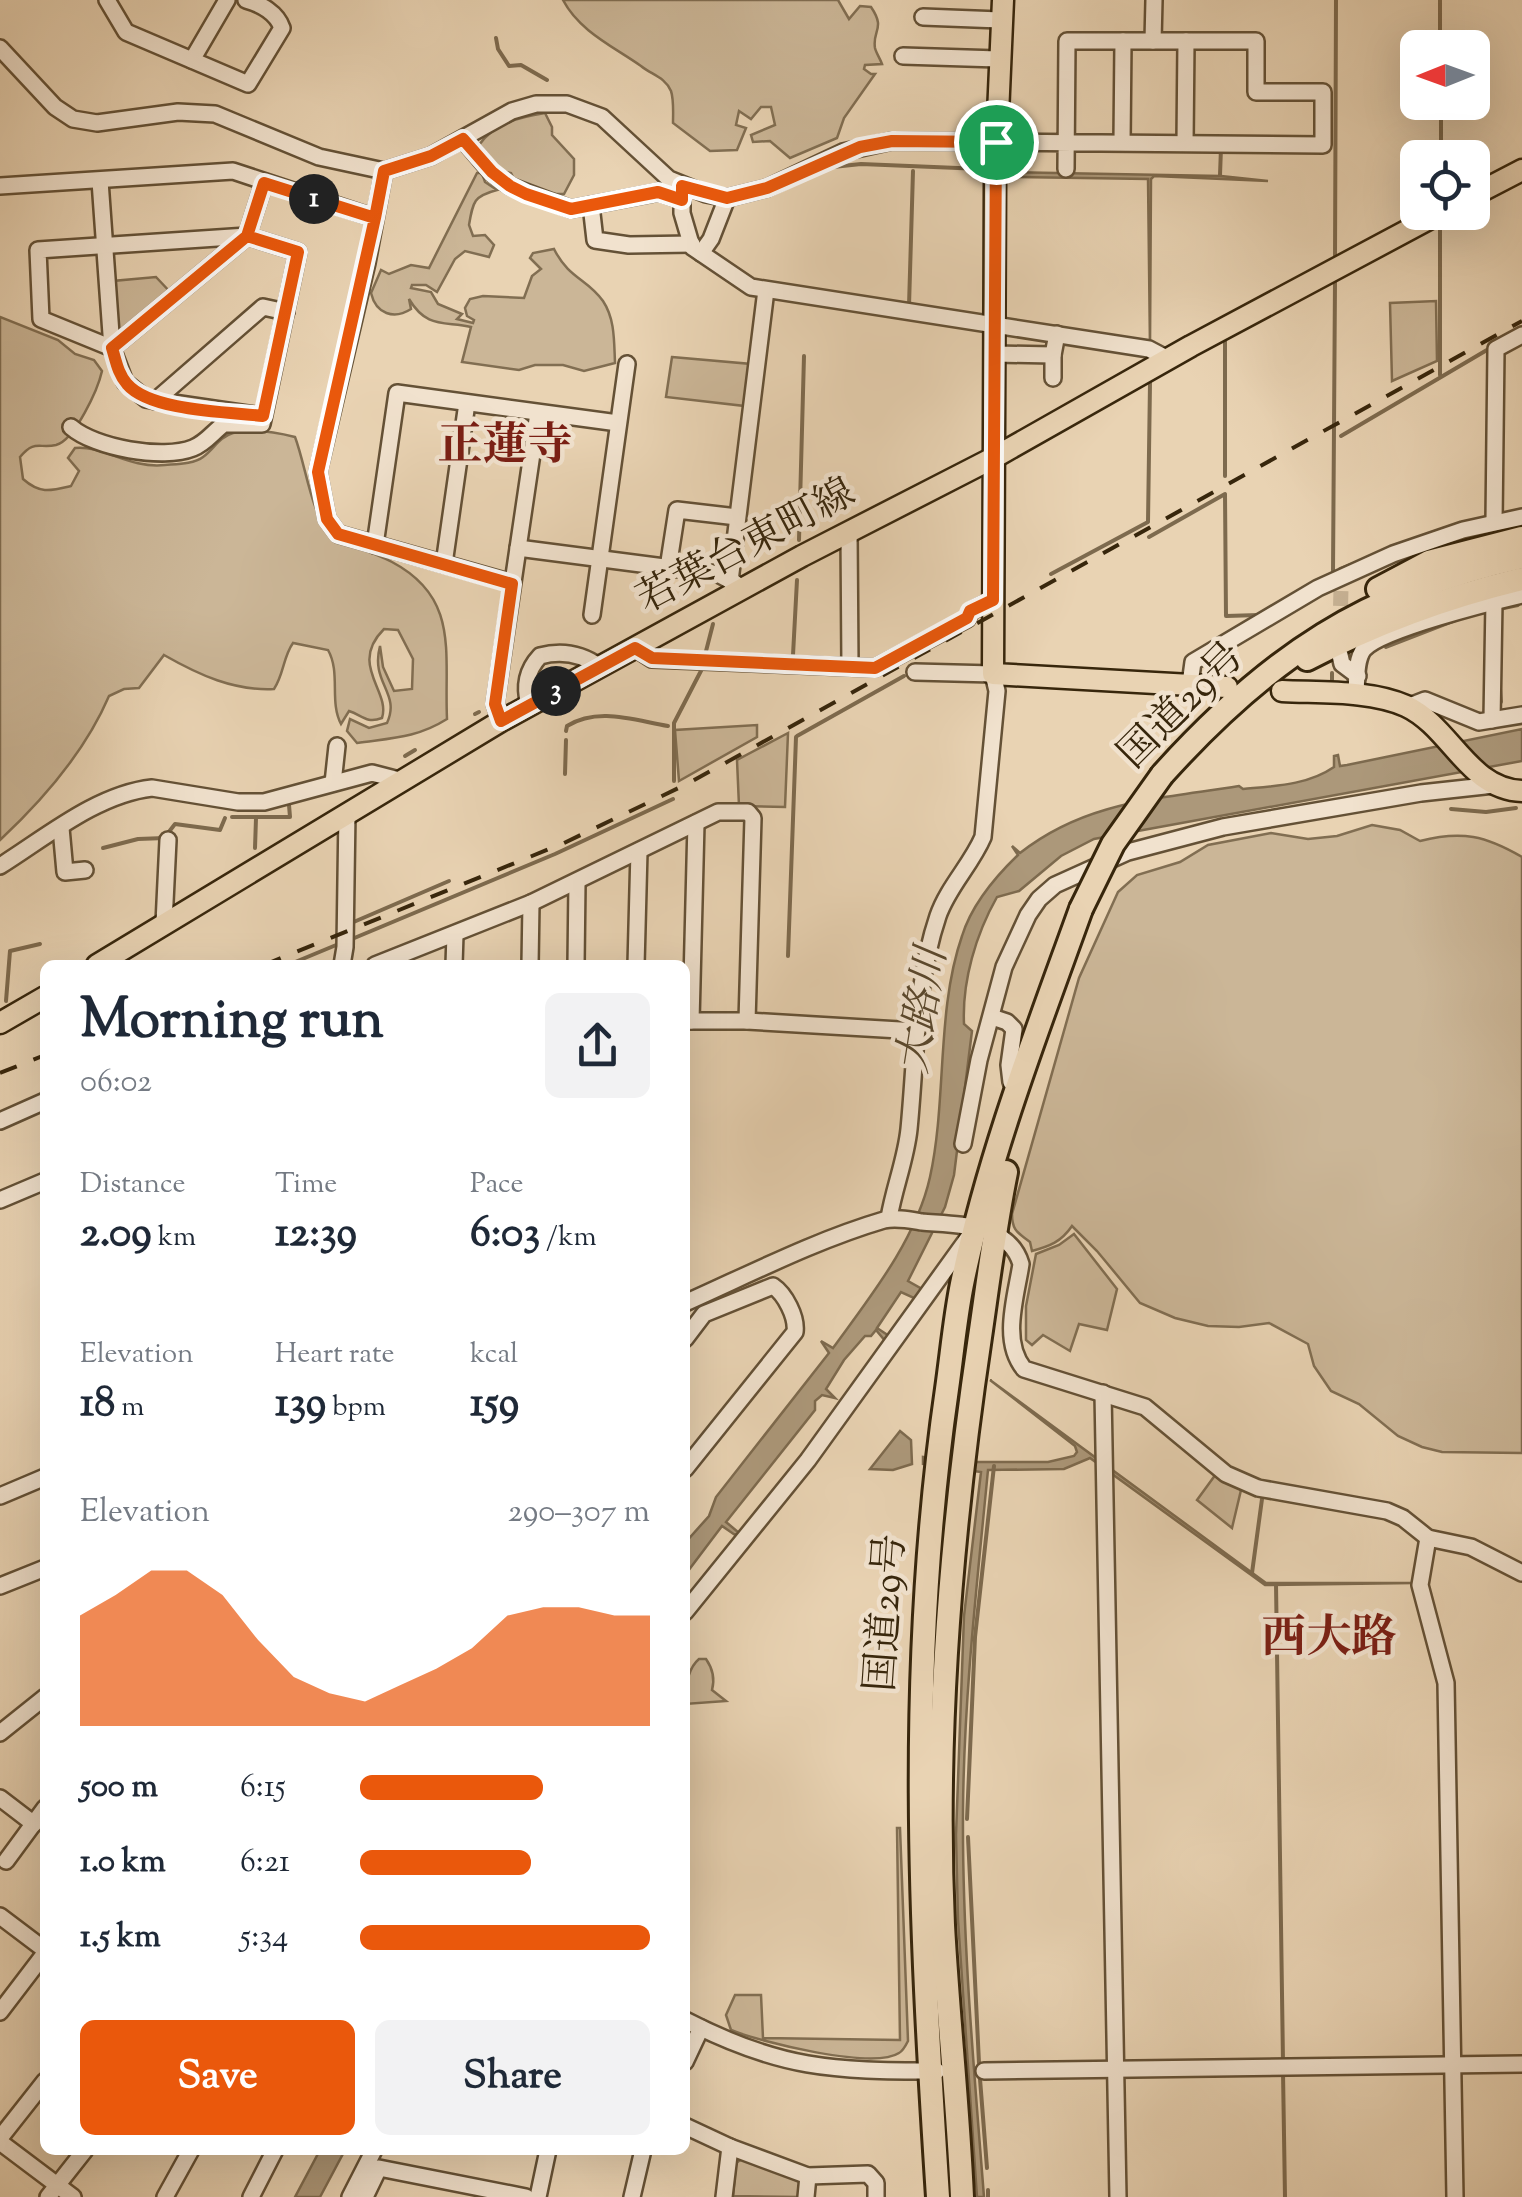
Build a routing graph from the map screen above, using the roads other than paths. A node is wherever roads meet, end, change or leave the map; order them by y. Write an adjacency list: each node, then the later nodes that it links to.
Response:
1 (106, 0): 13 (street)
2 (227, 0): 13 (street)
3 (246, 0): 13 (street)
4 (1154, 0): 8 (street)
5 (1002, 10): 6 (street); 12 (main road)
6 (923, 17)
7 (1123, 41): 8 (street); 15 (street); 17 (street)
8 (1153, 41): 9 (street)
9 (1186, 41): 18 (street); 18 (street)
10 (0, 48): 21 (street)
11 (903, 56): 12 (street)
12 (998, 59): 16 (main road)
13 (192, 60)
14 (463, 139): 21 (street); 26 (street); 28 (street)
15 (1066, 141): 16 (street); 17 (street); 19 (street)
16 (996, 142): 27 (street); 36 (main road)
17 (1122, 142): 18 (street)
18 (1186, 143)
19 (1066, 169)
20 (1522, 170): 25 (main road)
21 (384, 171): 29 (street)
22 (100, 181): 23 (street); 24 (street); 32 (street)
23 (264, 183): 29 (street); 31 (street)
24 (0, 186)
25 (1490, 187)
26 (682, 193): 27 (street); 28 (street); 33 (street)
27 (727, 198): 33 (street)
28 (591, 205): 33 (street)
29 (375, 218): 56 (street)
30 (1409, 230): 42 (main road, 若葉台東町線)
31 (247, 236): 32 (street); 35 (street); 39 (street)
32 (105, 244): 39 (street); 39 (street)
33 (696, 248): 34 (street)
34 (766, 290): 36 (street); 52 (street)
35 (286, 312): 45 (street); 48 (street)
36 (995, 325): 37 (street); 40 (main road)
37 (1057, 334): 41 (street); 42 (street)
38 (1522, 335): 53 (street)
39 (112, 348): 45 (street)
40 (995, 354): 41 (street); 51 (main road)
41 (1053, 356): 44 (street)
42 (1168, 360): 51 (main road, 若葉台東町線)
43 (626, 364): 49 (street)
44 (1053, 378)
45 (155, 400): 48 (street)
46 (467, 403): 47 (street); 56 (street); 59 (street)
47 (538, 413): 49 (street); 57 (street)
48 (263, 416): 50 (street)
49 (618, 423): 58 (street)
50 (71, 428)
51 (995, 457): 54 (main road, 若葉台東町線); 65 (main road)
52 (737, 516): 60 (street); 63 (street)
53 (1494, 522): 55 (street); 75 (street)
54 (849, 532): 63 (main road, 若葉台東町線); 71 (street)
55 (1520, 538): 74 (highway, 国道29号)
56 (375, 545): 59 (street)
57 (518, 548): 58 (street); 62 (street)
58 (600, 558): 60 (street); 67 (street)
59 (444, 564): 62 (street)
60 (668, 568): 63 (street)
61 (1522, 579): 74 (highway)
62 (512, 584): 83 (street)
63 (738, 585): 68 (main road, 若葉台東町線)
64 (1522, 596): 66 (street)
65 (993, 600): 71 (street); 73 (main road)
66 (1494, 601): 76 (street); 82 (street)
67 (592, 614)
68 (635, 648): 70 (main road, 若葉台東町線); 71 (street)
69 (1340, 654): 76 (street)
70 (600, 667): 79 (main road, 若葉台東町線); 79 (street)
71 (850, 667)
72 (915, 672): 73 (street)
73 (993, 674): 75 (main road); 113 (street)
74 (1263, 676): 121 (highway, 国道29号, bridge)
75 (1190, 684): 77 (main road)
76 (1357, 686): 78 (main road); 80 (main road)
77 (1227, 687)
78 (1282, 691)
79 (529, 706): 83 (main road, 若葉台東町線)
80 (1407, 707): 82 (street); 85 (main road)
81 (1522, 715): 82 (street)
82 (1492, 720)
83 (501, 721): 86 (main road, 若葉台東町線)
84 (337, 746): 87 (street)
85 (1486, 779): 88 (main road); 109 (street)
86 (399, 780): 87 (street); 89 (main road, 若葉台東町線)
87 (334, 783): 91 (street)
88 (1522, 792)
89 (347, 812): 98 (main road, 若葉台東町線); 101 (street)
90 (696, 822): 93 (street); 107 (street); 110 (street)
91 (61, 828): 94 (street); 95 (street)
92 (168, 840): 98 (street)
93 (638, 851): 96 (street); 106 (street)
94 (0, 866)
95 (86, 870)
96 (577, 882): 97 (street); 105 (street)
97 (531, 903): 99 (street); 104 (street)
98 (164, 923): 100 (main road, 若葉台東町線)
99 (455, 934): 102 (street); 103 (street)
100 (105, 960)
101 (343, 960)
102 (388, 960)
103 (454, 960)
104 (530, 960)
105 (576, 960)
106 (636, 960)
107 (690, 971)
108 (40, 1001): 112 (main road)
109 (992, 1017): 114 (street); 117 (street)
110 (747, 1020): 111 (street); 113 (street)
111 (690, 1021)
112 (0, 1022)
113 (917, 1031): 120 (street)
114 (1011, 1082)
115 (40, 1103): 116 (street)
116 (0, 1121)
117 (964, 1144)
118 (40, 1183): 119 (street)
119 (0, 1200)
120 (889, 1218): 121 (street); 122 (street)
121 (976, 1229): 124 (street); 132 (street); 149 (highway, 国道29号); 151 (highway, 国道29号)
122 (690, 1301)
123 (690, 1333): 125 (street)
124 (1103, 1393): 128 (street); 148 (street)
125 (690, 1463)
126 (40, 1479): 127 (street)
127 (0, 1496)
128 (1428, 1538): 130 (street); 147 (street)
129 (40, 1570): 131 (street)
130 (1522, 1573)
131 (0, 1586)
132 (690, 1606)
133 (40, 1701): 134 (street)
134 (0, 1733)
135 (0, 1798): 137 (street)
136 (40, 1815): 137 (street)
137 (34, 1824): 138 (street)
138 (6, 1861)
139 (0, 1916): 140 (street)
140 (40, 1947)
141 (40, 1958): 142 (street)
142 (0, 2012)
143 (690, 2022): 144 (street)
144 (701, 2028): 145 (street); 149 (street)
145 (690, 2051)
146 (1522, 2064): 147 (street)
147 (1452, 2065): 148 (street); 179 (street)
148 (1116, 2070): 150 (street); 178 (street)
149 (930, 2071): 151 (street); 176 (highway, 国道29号)
150 (984, 2071)
151 (956, 2072): 177 (highway, 国道29号)
152 (40, 2087): 154 (street)
153 (690, 2128): 155 (street)
154 (0, 2140): 164 (street)
155 (730, 2148): 162 (street); 173 (street)
156 (81, 2155): 164 (street)
157 (188, 2155): 166 (street)
158 (272, 2155): 167 (street)
159 (371, 2155): 168 (street)
160 (547, 2155): 171 (street)
161 (642, 2155): 172 (street)
162 (808, 2176): 174 (street); 175 (street)
163 (452, 2191): 169 (street); 170 (street)
164 (52, 2192): 165 (street)
165 (73, 2197)
166 (165, 2197)
167 (251, 2197)
168 (350, 2197)
169 (365, 2197)
170 (526, 2197)
171 (538, 2197)
172 (632, 2197)
173 (724, 2197)
174 (806, 2197)
175 (876, 2197)
176 (938, 2197)
177 (962, 2197)
178 (1118, 2197)
179 (1455, 2197)

